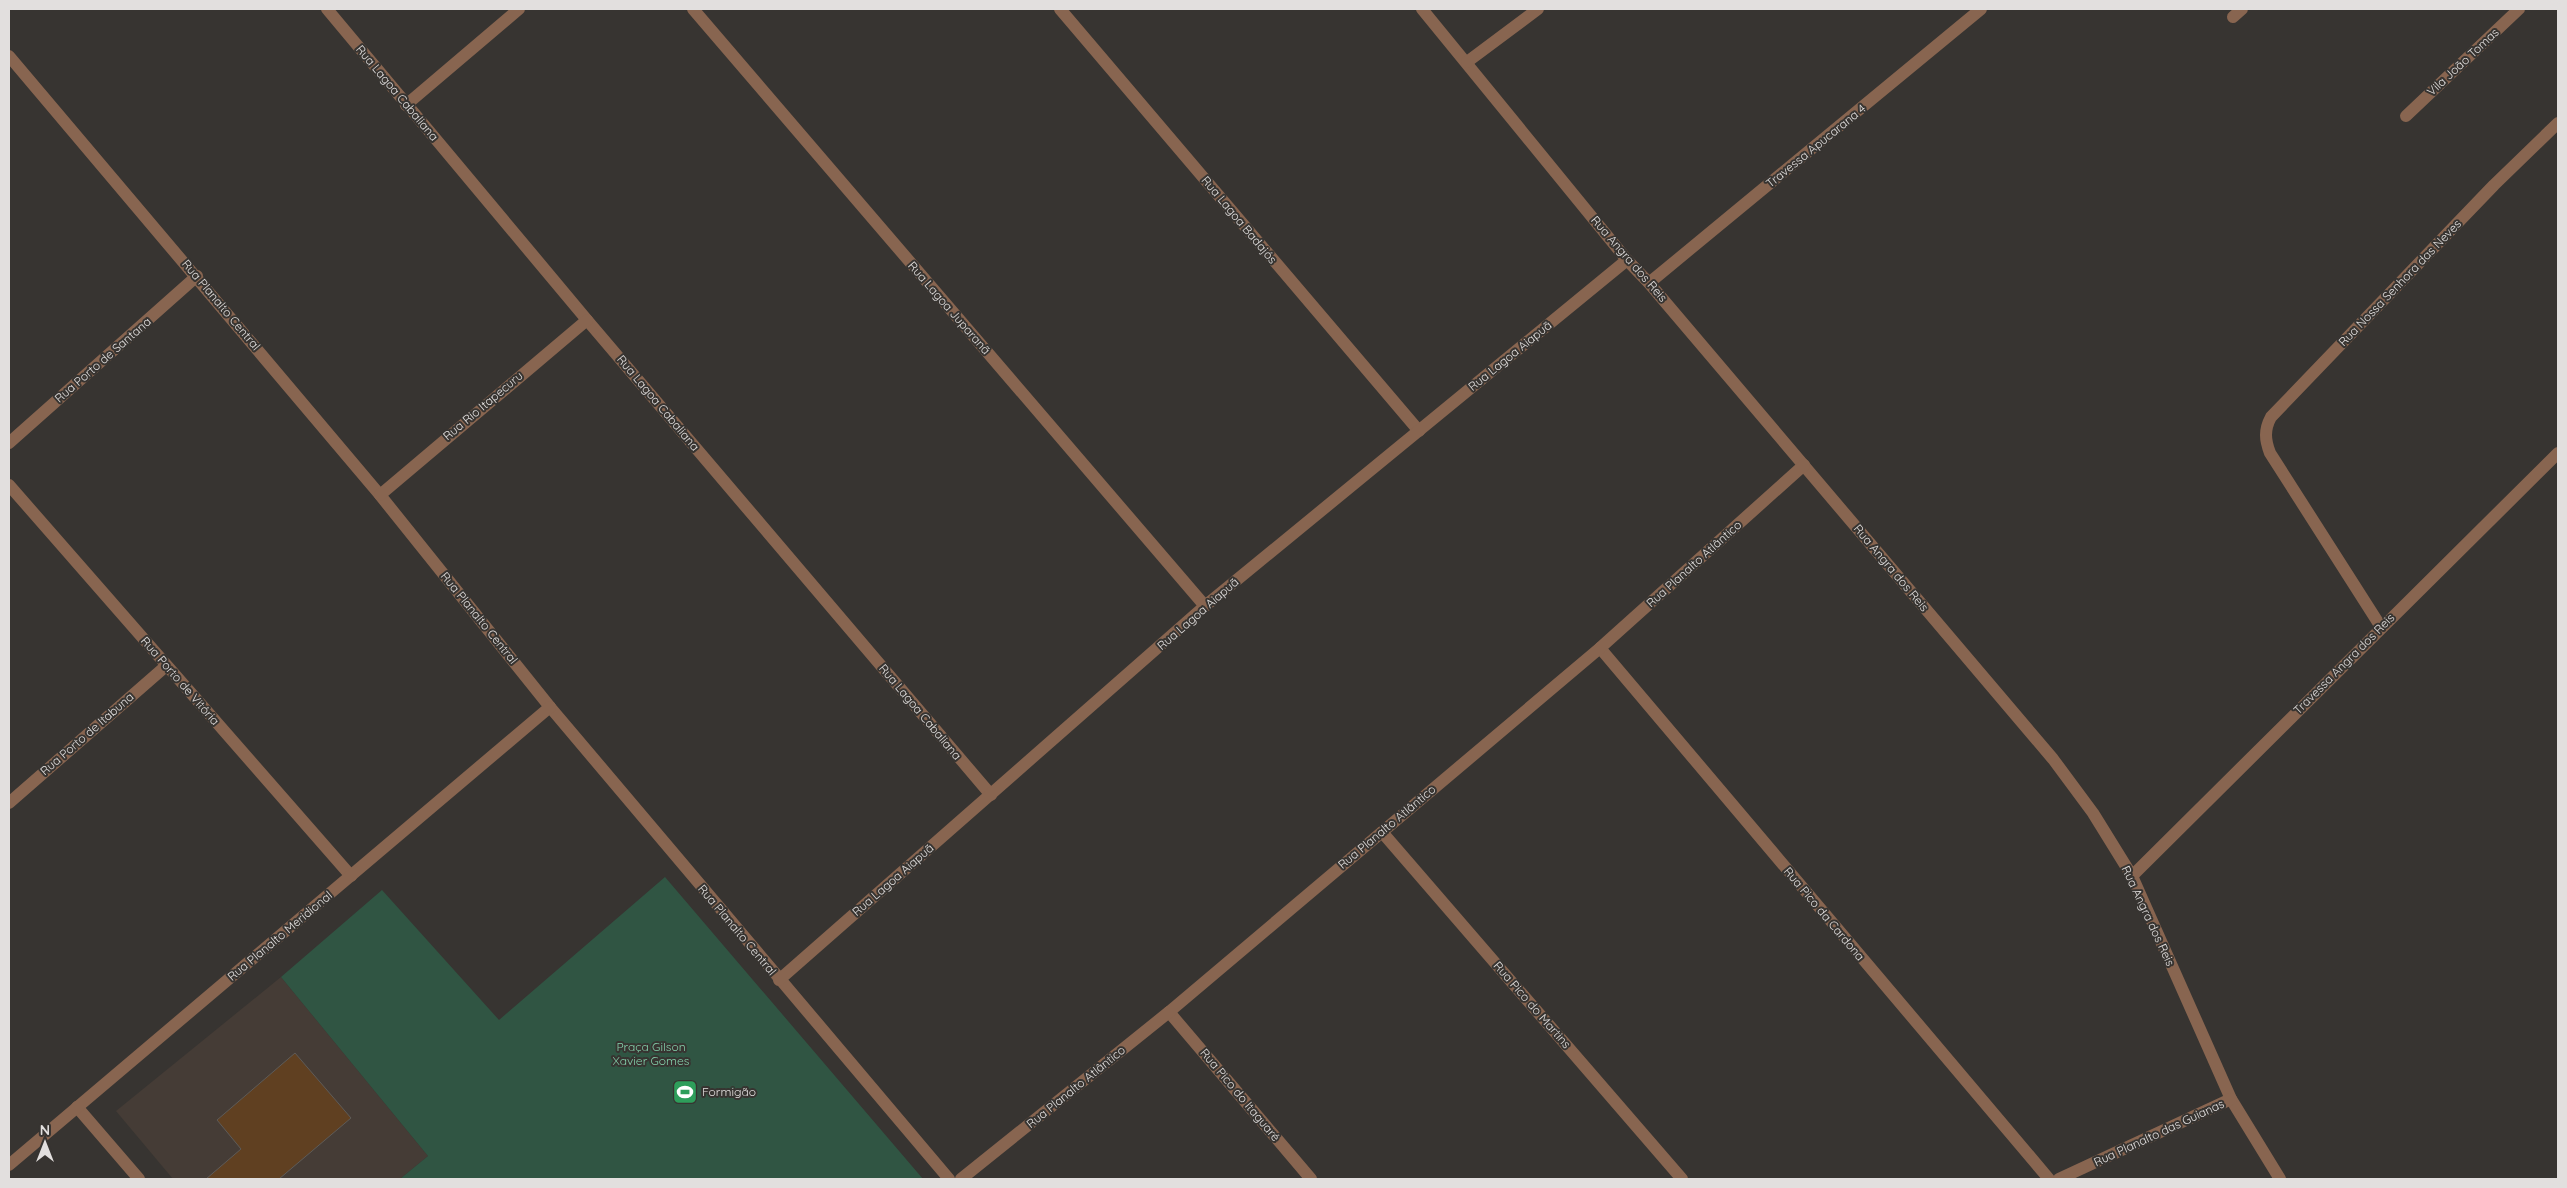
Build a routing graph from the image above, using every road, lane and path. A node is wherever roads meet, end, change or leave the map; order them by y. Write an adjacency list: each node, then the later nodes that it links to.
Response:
1 (327, 9): 11 (street, Rua Lagoa Cabaliana)
2 (519, 9): 11 (street)
3 (693, 9): 24 (street, Rua Lagoa Juparanã)
4 (1060, 9): 18 (street, Rua Lagoa Badajós)
5 (1422, 9): 9 (street, Rua Angra dos Reis)
6 (1538, 9): 9 (street)
7 (1981, 9): 16 (street, Travessa Apucarana 4)
8 (2519, 9): 12 (street, Vila João Tomas)
9 (1467, 62): 14 (street, Rua Angra dos Reis)
10 (11, 64): 15 (street, Rua Planalto Central)
11 (406, 105): 17 (street, Rua Lagoa Cabaliana)
12 (2406, 116)
13 (2558, 123): 25 (street, Rua Nossa Senhora das Neves)
14 (1627, 260): 16 (street, Rua Angra dos Reis); 18 (street, Rua Lagoa Aiapuã)
15 (197, 276): 19 (street, Rua Porto de Santana); 23 (street, Rua Planalto Central)
16 (1650, 283): 21 (street, Rua Angra dos Reis)
17 (587, 320): 23 (street, Rua Rio Itapecuru); 29 (street, Rua Lagoa Cabaliana)
18 (1419, 431): 24 (street, Rua Lagoa Aiapuã)
19 (9, 443)
20 (2558, 453): 25 (street, Travessa Angra dos Reis)
21 (1804, 465): 26 (street, Rua Planalto Atlântico); 33 (street, Rua Angra dos Reis)
22 (9, 486): 27 (street, Rua Porto de Vitória)
23 (380, 495): 28 (street, Rua Planalto Central)
24 (1205, 606): 29 (street, Rua Lagoa Aiapuã)
25 (2381, 627): 33 (street, Travessa Angra dos Reis)
26 (1600, 648): 31 (street, Rua Planalto Atlântico); 44 (street, Rua Pico da Cardona)
27 (166, 666): 30 (street, Rua Porto de Itabuna); 32 (street, Rua Porto de Vitória)
28 (550, 707): 32 (street, Rua Planalto Meridional); 34 (street, Rua Planalto Central)
29 (991, 795): 34 (street, Rua Lagoa Aiapuã)
30 (9, 803)
31 (1382, 832): 35 (street, Rua Planalto Atlântico); 43 (street, Rua Pico do Martins)
32 (351, 876): 37 (street, Rua Planalto Meridional)
33 (2132, 876): 36 (street, Rua Angra dos Reis)
34 (779, 980): 40 (street, Rua Planalto Central)
35 (1169, 1012): 41 (street, Rua Planalto Atlântico); 42 (street, Rua Pico do Itaguaré)
36 (2231, 1099): 45 (street, Rua Planalto das Guianas); 46 (street, Rua Angra dos Reis)
37 (77, 1107): 38 (street, Rua Planalto Meridional); 39 (street)
38 (9, 1165)
39 (139, 1179)
40 (949, 1179)
41 (960, 1179)
42 (1311, 1179)
43 (1682, 1179)
44 (2049, 1179)
45 (2059, 1179)
46 (2280, 1179)

